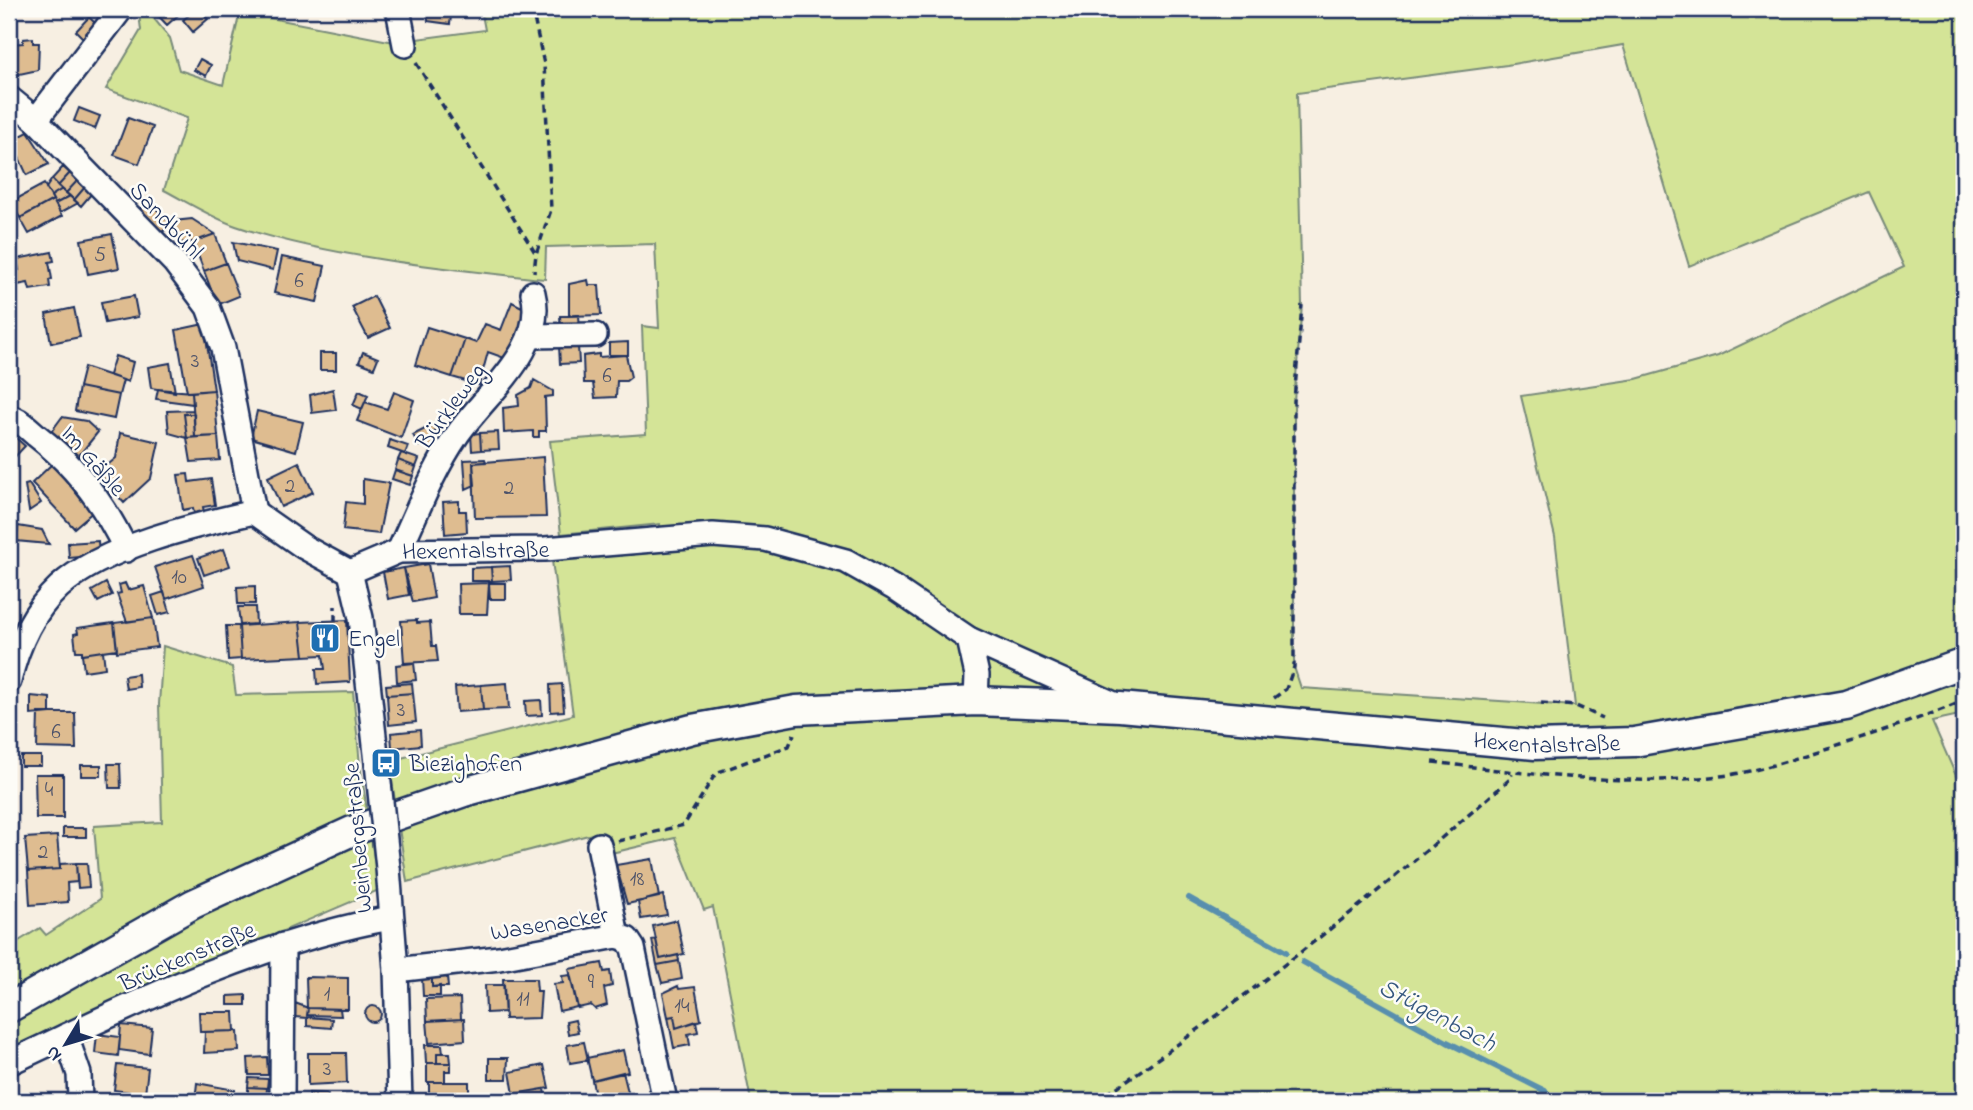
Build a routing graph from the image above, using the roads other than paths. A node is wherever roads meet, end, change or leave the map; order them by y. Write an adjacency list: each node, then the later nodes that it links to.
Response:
1 (121, 9): 5 (street)
2 (398, 9): 3 (street)
3 (405, 45)
4 (9, 98): 5 (street, Sandbühl)
5 (36, 120): 10 (street, Sandbühl)
6 (533, 293): 8 (street, Bürkleweg)
7 (595, 335): 8 (street)
8 (530, 336): 12 (street, Bürkleweg)
9 (9, 417): 11 (street, Im Gäßle)
10 (254, 512): 11 (street); 13 (street)
11 (126, 550): 16 (street)
12 (399, 551): 13 (street, Hexentalstraße); 14 (street, Hexentalstraße)
13 (350, 572): 20 (street, Weinbergstraße, bridge)
14 (970, 639): 17 (street); 18 (street, Hexentalstraße)
15 (1964, 663): 18 (main road, Hexentalstraße)
16 (9, 681)
17 (976, 701): 18 (main road, Hexentalstraße); 24 (main road, Hexentalstraße)
18 (1120, 707)
19 (599, 845): 21 (street)
20 (391, 918): 22 (street, Brückenstraße); 23 (street, Weinbergstraße)
21 (617, 936): 23 (street, Wasenacker); 30 (street, Wasenacker)
22 (283, 945): 25 (street, Brückenstraße); 28 (street)
23 (396, 970): 29 (street, Weinbergstraße)
24 (9, 1008)
25 (66, 1036): 26 (street, Brückenstraße); 27 (street)
26 (9, 1063)
27 (80, 1101)
28 (282, 1101)
29 (400, 1101)
30 (666, 1101)

